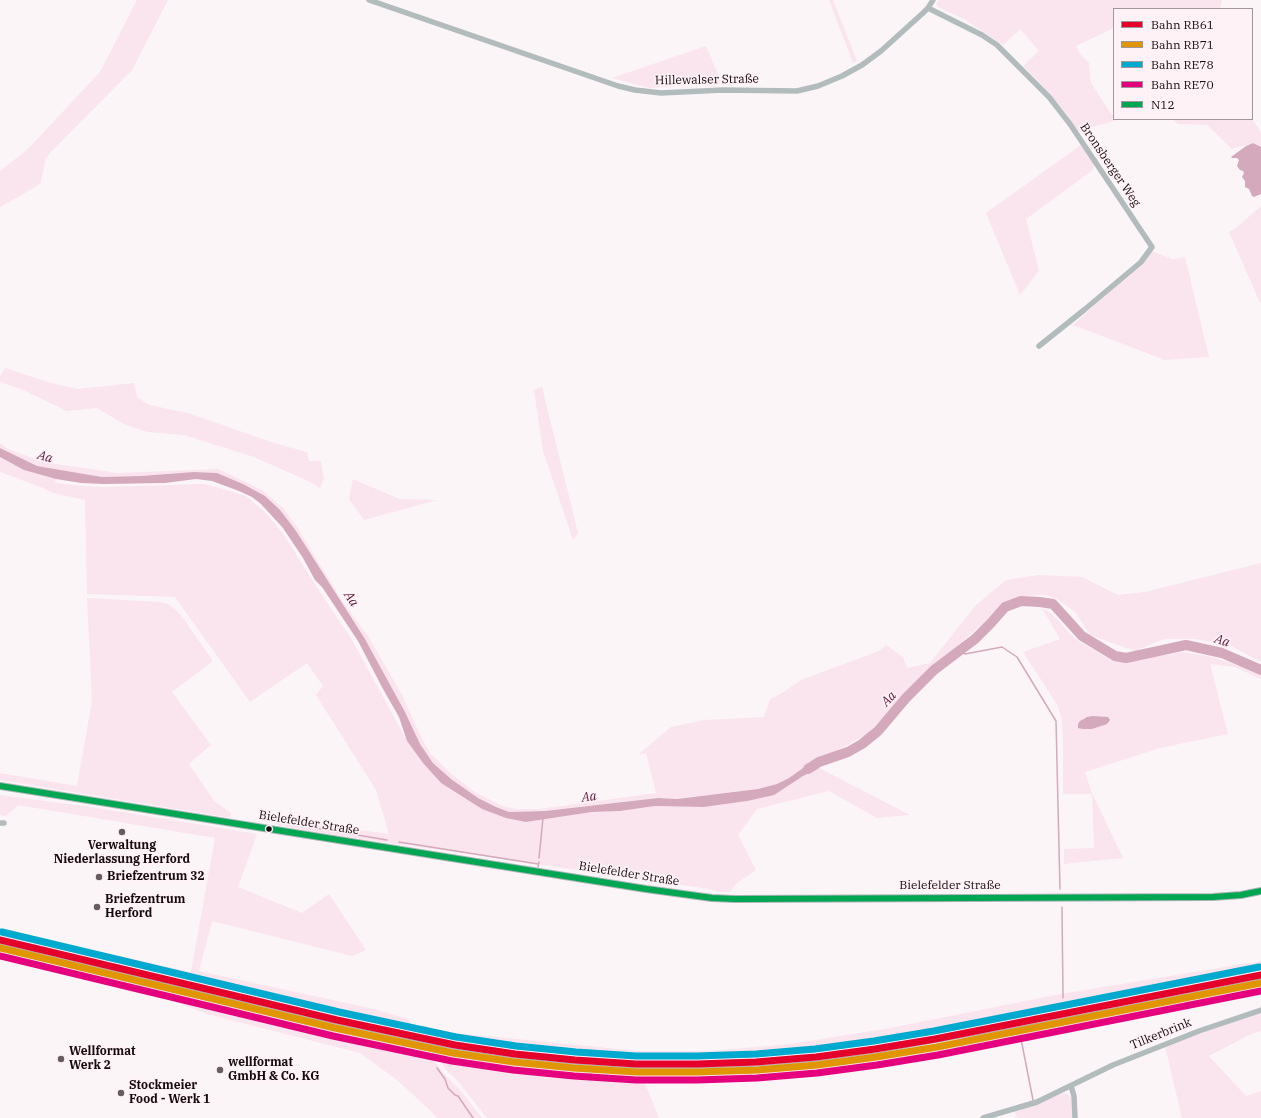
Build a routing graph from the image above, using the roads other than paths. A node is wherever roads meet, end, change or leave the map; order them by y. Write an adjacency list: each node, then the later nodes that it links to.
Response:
1 (369, 0): 3 (street, Hillewalser Straße)
2 (933, 0): 3 (street, Hillewalser Straße)
3 (928, 8): 4 (street, Bronsberger Weg)
4 (1039, 346)
5 (0, 786): 6 (main road, Bielefelder Straße)
6 (1259, 893)
7 (1261, 1010): 8 (street, Tilkerbrink)
8 (1072, 1086): 9 (street, Tilkerbrink); 10 (street)
9 (983, 1118)
10 (1075, 1118)

